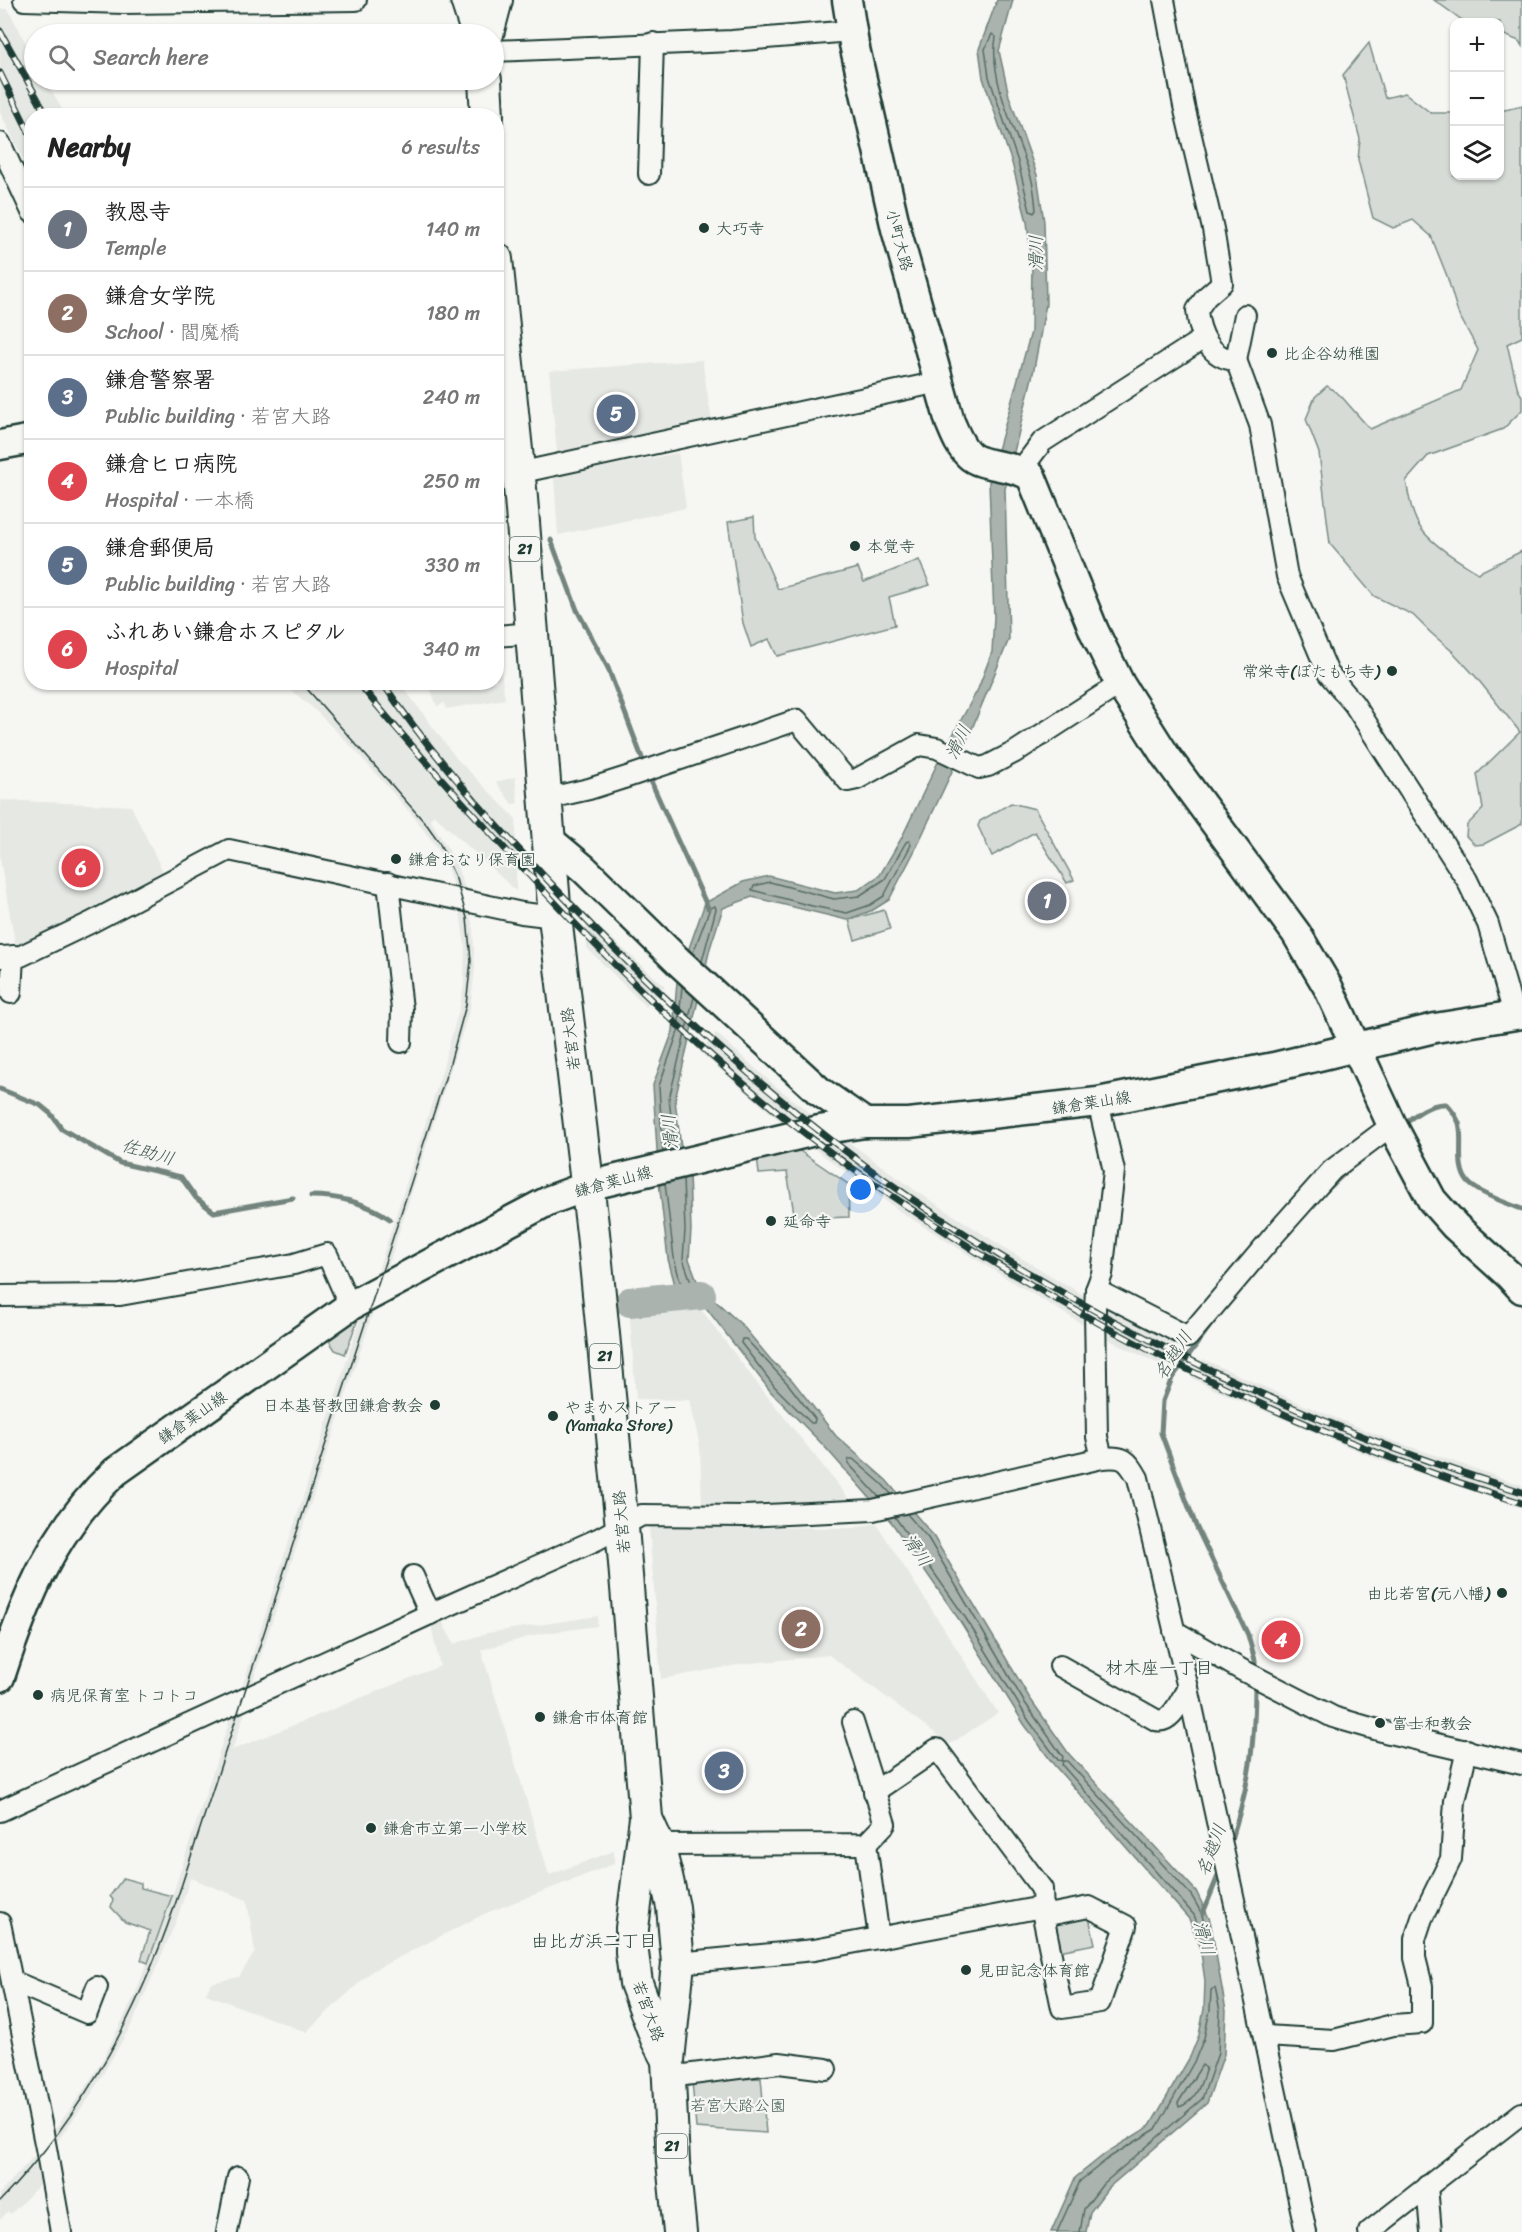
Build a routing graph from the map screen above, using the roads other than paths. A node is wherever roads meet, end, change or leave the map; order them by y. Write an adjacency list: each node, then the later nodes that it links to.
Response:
1 (24, 0): 2 (street)
2 (356, 0)
3 (469, 0): 4 (main road); 8 (main road)
4 (488, 0)
5 (496, 0): 9 (main road)
6 (847, 0): 10 (street, 小町大路)
7 (1164, 0): 20 (street)
8 (475, 24)
9 (490, 24)
10 (851, 31): 11 (street); 22 (street, 小町大路)
11 (653, 43): 12 (street); 16 (street)
12 (504, 50)
13 (486, 90): 14 (main road)
14 (487, 108)
15 (0, 143): 17 (street)
16 (649, 174)
17 (24, 195)
18 (1245, 315): 21 (street)
19 (504, 337): 26 (main road, 若宮大路 / 21)
20 (1204, 338): 21 (street); 25 (street)
21 (1236, 360): 36 (street)
22 (939, 382): 25 (street, 小町大路); 26 (street)
23 (24, 440): 24 (street)
24 (0, 445)
25 (1005, 466): 29 (street, 小町大路)
26 (518, 473): 27 (main road, 若宮大路 / 21)
27 (533, 633): 28 (street); 30 (main road, 若宮大路 / 21)
28 (504, 635)
29 (1120, 684): 30 (street); 38 (street, 小町大路)
30 (545, 799): 31 (main road, 若宮大路 / 21)
31 (548, 839): 33 (main road, 若宮大路 / 21); 40 (street)
32 (388, 884): 33 (street); 34 (street); 37 (street)
33 (555, 917): 42 (main road, 若宮大路 / 21)
34 (7, 956): 35 (street)
35 (11, 993)
36 (1518, 1014): 38 (street, 鎌倉葉山線)
37 (401, 1042)
38 (1357, 1047): 39 (street, 鎌倉葉山線); 41 (street, 小町大路)
39 (1098, 1102): 40 (street, 鎌倉葉山線); 44 (street)
40 (865, 1123): 42 (street, 鎌倉葉山線)
41 (1395, 1131): 43 (street, 小町大路); 44 (street)
42 (588, 1186): 46 (street, 鎌倉葉山線); 48 (main road, 若宮大路 / 21)
43 (1522, 1289)
44 (1096, 1290): 47 (street)
45 (0, 1296): 46 (street)
46 (351, 1306): 53 (street, 鎌倉葉山線)
47 (1102, 1458): 48 (street); 51 (street)
48 (622, 1527): 50 (street); 60 (main road, 若宮大路 / 21)
49 (413, 1576): 50 (street)
50 (430, 1614): 59 (street)
51 (1174, 1631): 54 (street); 56 (street)
52 (1060, 1666): 54 (street)
53 (0, 1677)
54 (1188, 1688): 68 (street)
55 (853, 1722): 58 (street)
56 (1467, 1750): 57 (street); 68 (street)
57 (1522, 1764)
58 (874, 1792): 61 (street); 62 (street)
59 (0, 1811)
60 (652, 1831): 61 (street); 65 (main road, 若宮大路 / 21); 69 (main road, 若宮大路 / 21)
61 (866, 1844): 64 (street)
62 (1042, 1911): 62 (street); 64 (street)
63 (0, 1923): 66 (street)
64 (879, 1938): 65 (street)
65 (678, 1963): 69 (main road, 若宮大路 / 21)
66 (12, 1981): 67 (street); 74 (street)
67 (97, 1987)
68 (1265, 2036): 77 (street)
69 (668, 2068): 70 (street); 76 (main road, 若宮大路 / 21)
70 (826, 2069)
71 (1522, 2113): 73 (street)
72 (238, 2177): 75 (street)
73 (1427, 2186): 78 (street); 79 (street)
74 (61, 2232)
75 (227, 2232)
76 (680, 2232)
77 (1306, 2232)
78 (1370, 2232)
79 (1431, 2232)

